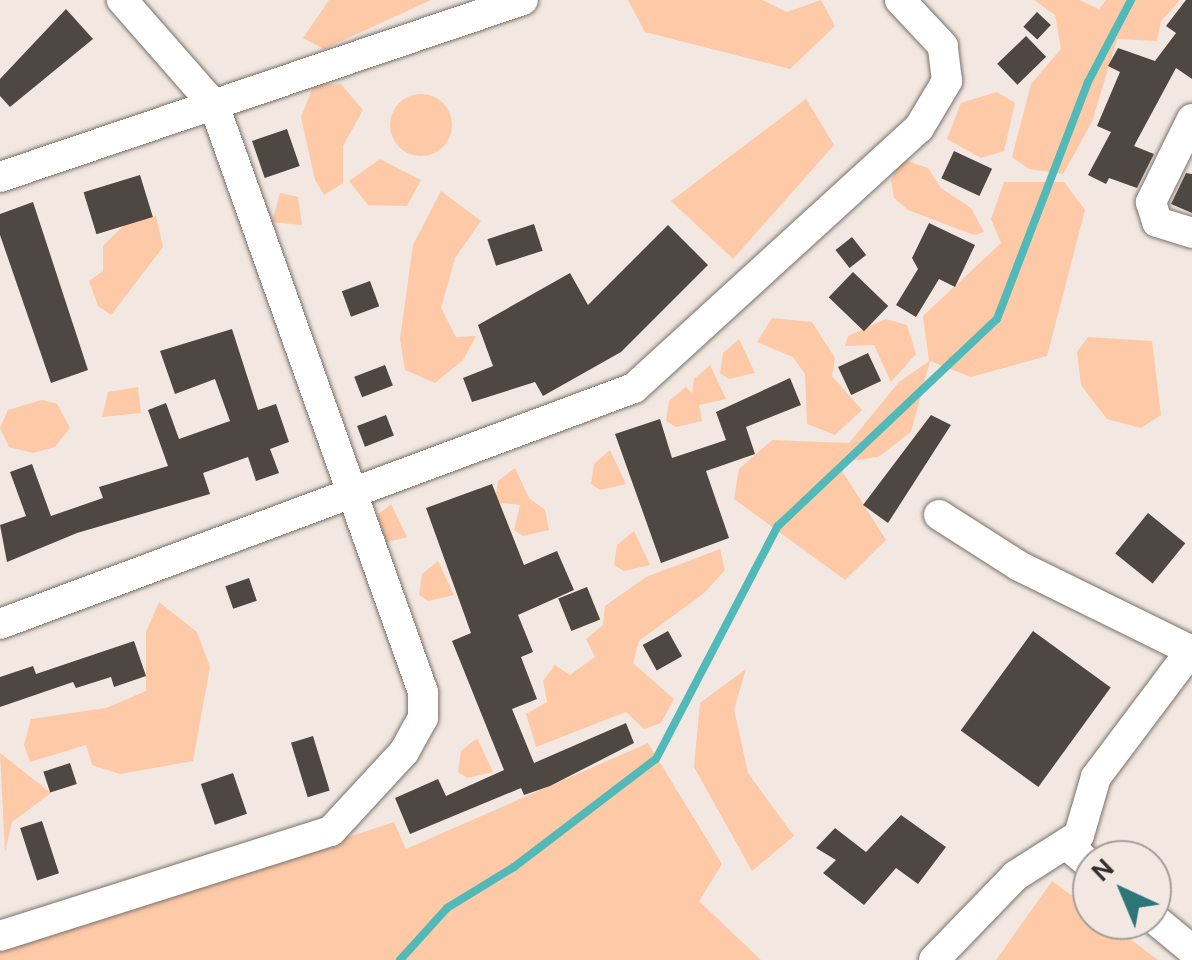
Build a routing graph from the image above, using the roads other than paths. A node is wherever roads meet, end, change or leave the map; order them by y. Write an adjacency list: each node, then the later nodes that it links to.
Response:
1 (122, 0): 4 (street)
2 (900, 0): 8 (street)
3 (510, 2): 4 (street)
4 (214, 105): 6 (street); 8 (street)
5 (1192, 120): 7 (street)
6 (0, 177)
7 (1192, 233)
8 (346, 491): 10 (street); 15 (street)
9 (939, 515): 11 (street)
10 (0, 624)
11 (1192, 650): 12 (street)
12 (1068, 846): 13 (street); 17 (street)
13 (1072, 849)
14 (1172, 933): 16 (street)
15 (0, 936)
16 (1192, 950)
17 (934, 960)

